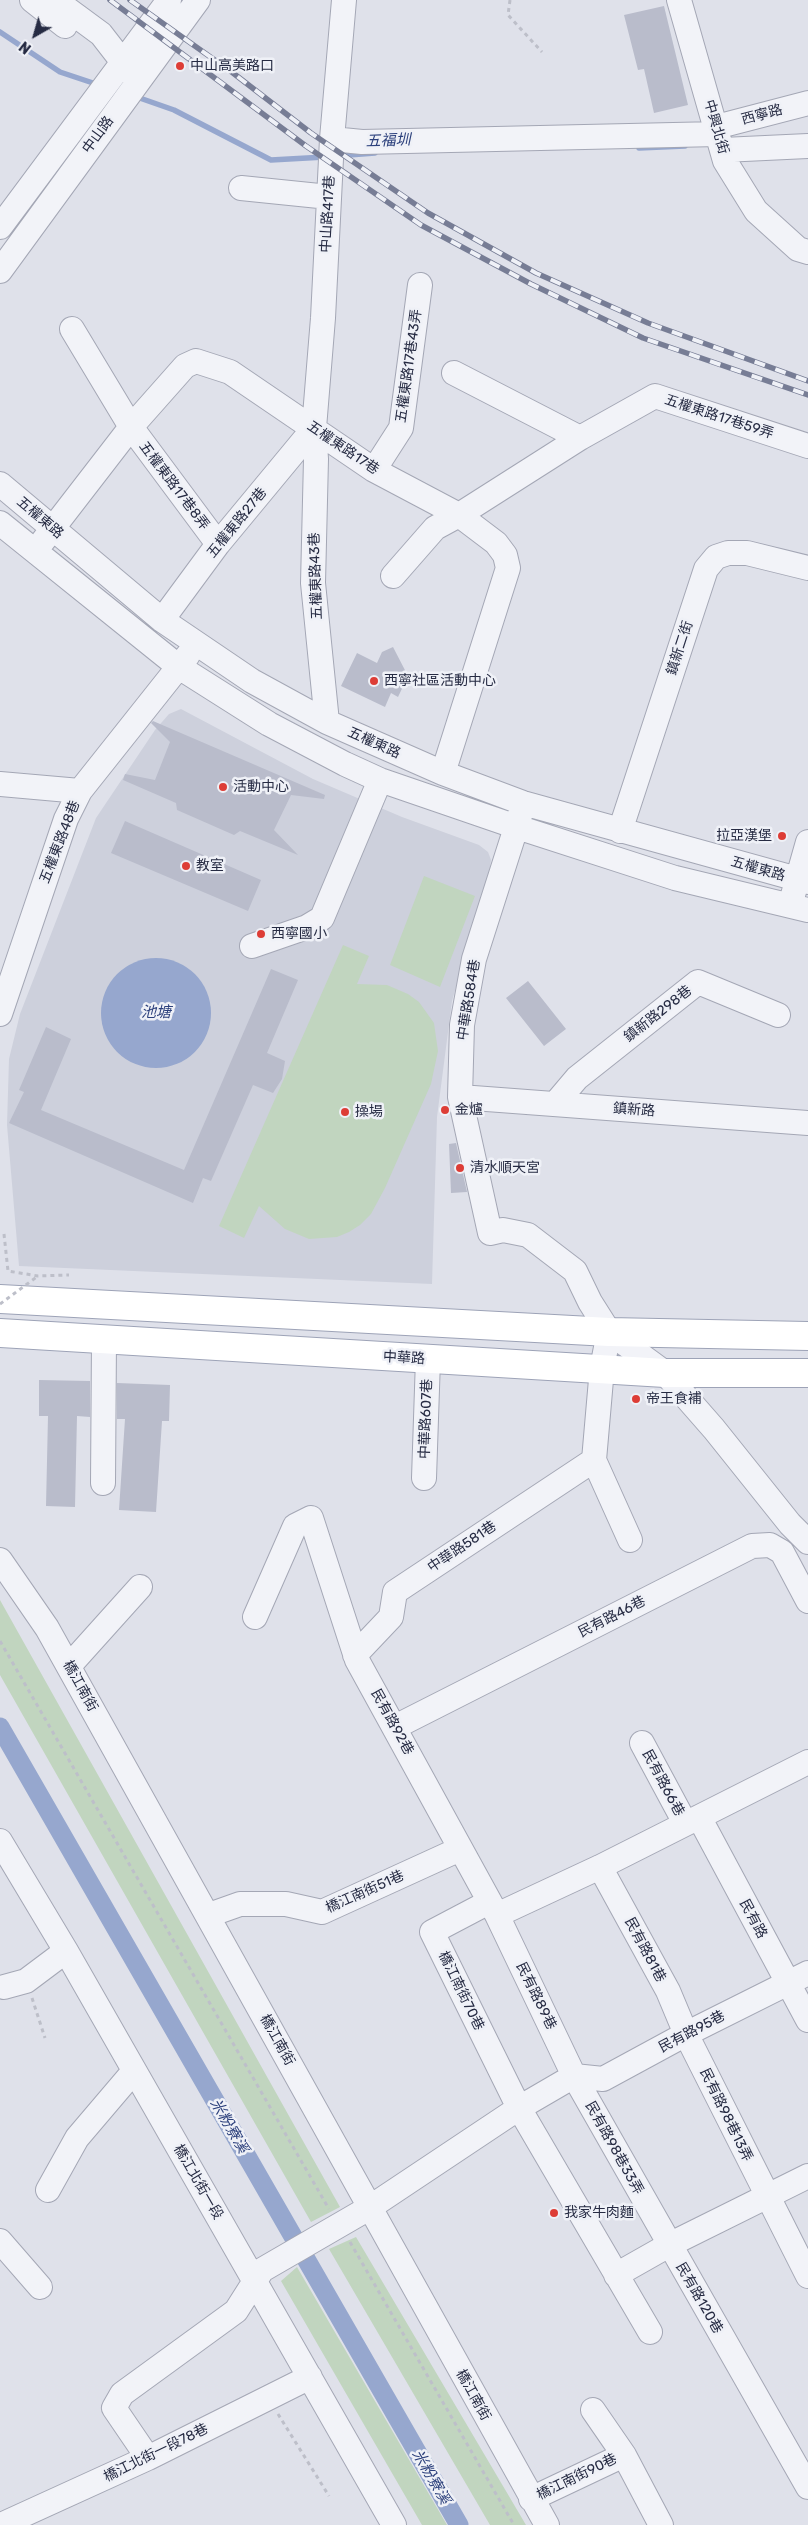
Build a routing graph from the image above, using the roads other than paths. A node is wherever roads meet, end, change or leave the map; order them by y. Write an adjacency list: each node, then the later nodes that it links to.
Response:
1 (32, 0): 7 (street)
2 (55, 0): 7 (street)
3 (169, 0): 8 (street, 中山路)
4 (197, 0): 8 (street, 中山路)
5 (344, 0): 11 (street, 中山路417巷)
6 (679, 0): 10 (street, 中興北街)
7 (101, 34): 8 (street)
8 (130, 72): 15 (street, 中山路); 17 (street, 中山路)
9 (808, 103): 10 (street, 西寧路)
10 (719, 137): 11 (street); 12 (street); 16 (street, 中興北街)
11 (332, 139): 14 (street, 中山路417巷)
12 (808, 146)
13 (241, 188): 14 (street)
14 (329, 197): 22 (street, 中山路417巷)
15 (0, 227)
16 (808, 252)
17 (0, 271)
18 (420, 285): 25 (street, 五權東路17巷43弄)
19 (72, 329): 21 (street, 五權東路17巷8弄)
20 (454, 373): 23 (street)
21 (131, 427): 22 (street, 五權東路17巷); 29 (street, 五權東路17巷); 30 (street, 五權東路17巷8弄)
22 (314, 428): 25 (street, 五權東路17巷); 30 (street, 五權東路27巷); 37 (street, 五權東路43巷)
23 (580, 438): 24 (street, 五權東路17巷59弄); 27 (street, 五權東路17巷59弄)
24 (808, 446)
25 (374, 470): 27 (street, 五權東路17巷)
26 (0, 484): 29 (street, 五權東路)
27 (459, 515): 33 (street, 五權東路17巷59弄); 38 (street, 五權東路17巷)
28 (0, 523): 31 (street, 五權東路)
29 (52, 528): 31 (street, 五權東路17巷); 34 (street, 五權東路)
30 (218, 544): 34 (street, 五權東路27巷)
31 (35, 552): 36 (street, 五權東路)
32 (808, 568): 44 (street, 鎮新二街)
33 (393, 576)
34 (162, 620): 35 (street, 五權東路)
35 (196, 644): 36 (street, 五權東路48巷); 37 (street, 五權東路)
36 (179, 667): 39 (street, 五權東路); 41 (street, 五權東路48巷)
37 (326, 722): 38 (street, 五權東路)
38 (443, 773): 42 (street, 五權東路)
39 (380, 780): 43 (street, 五權東路); 48 (street)
40 (0, 784): 41 (street)
41 (80, 791): 49 (street, 五權東路48巷)
42 (523, 803): 43 (street, 中華路584巷); 44 (street, 五權東路)
43 (517, 827): 47 (street, 五權東路); 51 (street, 中華路584巷)
44 (620, 831): 46 (street, 五權東路)
45 (808, 842): 46 (street)
46 (802, 881): 47 (street)
47 (799, 908)
48 (252, 946)
49 (0, 1014)
50 (778, 1015): 52 (street, 鎮新路298巷)
51 (460, 1097): 52 (street, 鎮新路); 55 (street, 中華路584巷)
52 (555, 1104): 53 (street, 鎮新路)
53 (808, 1123)
54 (0, 1299): 55 (main road)
55 (609, 1332): 57 (main road); 60 (street); 61 (street, 中華路584巷)
56 (0, 1333): 58 (main road, 中華路)
57 (808, 1336)
58 (104, 1340): 59 (main road, 中華路); 65 (street)
59 (428, 1359): 60 (main road, 中華路); 64 (street, 中華路607巷)
60 (602, 1368): 61 (main road, 中華路); 63 (street)
61 (665, 1373): 62 (main road, 中華路); 67 (street)
62 (808, 1373)
63 (594, 1460): 66 (street); 72 (street, 中華路581巷)
64 (424, 1478)
65 (103, 1483)
66 (630, 1540)
67 (808, 1542)
68 (0, 1560): 73 (street, 橋江南街)
69 (140, 1587): 73 (street)
70 (808, 1601): 74 (street, 民有路46巷)
71 (255, 1617): 72 (street, 民有路92巷)
72 (355, 1655): 74 (street, 民有路92巷)
73 (69, 1666): 82 (street, 橋江南街)
74 (395, 1727): 79 (street, 民有路92巷)
75 (642, 1743): 77 (street, 民有路66巷)
76 (808, 1762): 77 (street)
77 (692, 1820): 80 (street); 84 (street, 民有路)
78 (0, 1841): 83 (street, 橋江北街一段)
79 (460, 1849): 81 (street, 民有路92巷); 82 (street, 橋江南街51巷)
80 (600, 1867): 81 (street); 87 (street, 民有路81巷)
81 (493, 1908): 89 (street, 民有路89巷); 90 (street, 橋江南街70巷)
82 (209, 1915): 94 (street, 橋江南街)
83 (66, 1951): 85 (street); 88 (street, 橋江北街一段)
84 (798, 1978): 86 (street, 民有路); 87 (street, 民有路95巷)
85 (4, 1988)
86 (808, 2020)
87 (686, 2034): 89 (street, 民有路95巷); 93 (street, 民有路98巷13弄)
88 (134, 2071): 92 (street); 99 (street, 橋江北街一段)
89 (574, 2076): 90 (street); 96 (street, 民有路98巷33弄)
90 (519, 2108): 94 (street); 97 (street, 橋江南街70巷)
91 (808, 2176): 93 (street)
92 (48, 2190)
93 (766, 2197): 96 (street); 98 (street, 民有路98巷13弄)
94 (368, 2208): 99 (street); 107 (street, 橋江南街)
95 (0, 2241): 100 (street)
96 (669, 2245): 97 (street); 106 (street, 民有路120巷)
97 (616, 2275): 101 (street, 橋江南街70巷)
98 (808, 2276)
99 (254, 2281): 102 (street, 橋江北街一段); 105 (street)
100 (40, 2287)
101 (650, 2332)
102 (310, 2377): 105 (street, 橋江北街一段78巷); 109 (street, 橋江北街一段)
103 (592, 2410): 104 (street, 橋江南街90巷)
104 (624, 2455): 107 (street, 橋江南街90巷); 111 (street, 橋江南街90巷)
105 (148, 2458): 108 (street, 橋江北街一段78巷)
106 (808, 2487)
107 (531, 2499): 110 (street, 橋江南街)
108 (1, 2525)
109 (394, 2525)
110 (547, 2525)
111 (661, 2525)

